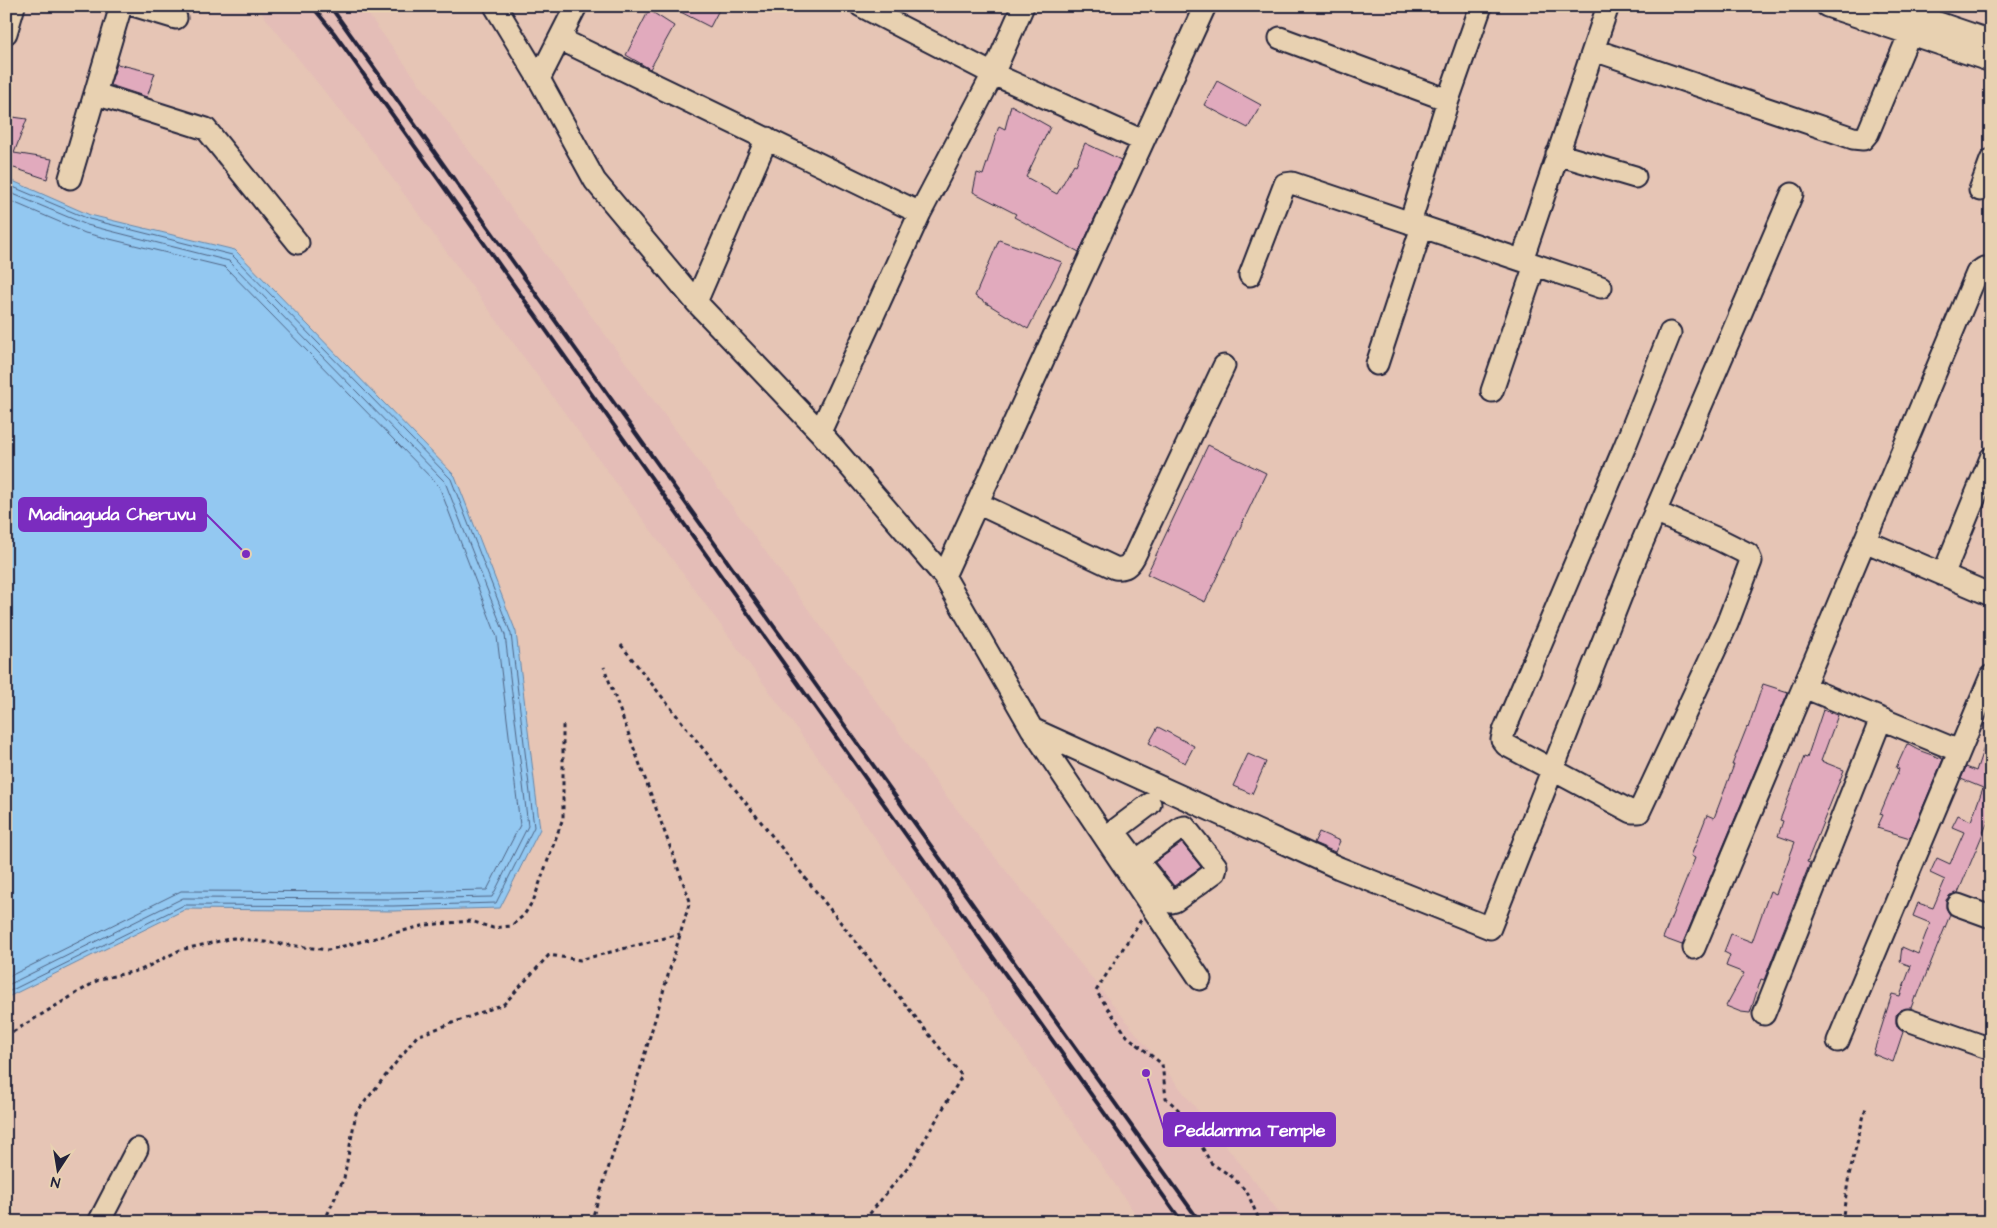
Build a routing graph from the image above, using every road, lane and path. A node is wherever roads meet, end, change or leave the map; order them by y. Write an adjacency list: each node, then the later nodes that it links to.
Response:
1 (14, 6): 14 (street)
2 (121, 6): 23 (street)
3 (136, 6): 13 (street)
4 (495, 6): 22 (street)
5 (576, 6): 17 (street)
6 (861, 6): 21 (street)
7 (1023, 6): 21 (street)
8 (1205, 6): 26 (street)
9 (1608, 6): 19 (street)
10 (1827, 6): 15 (street)
11 (1888, 6): 18 (street)
12 (1479, 7): 24 (street)
13 (176, 18)
14 (6, 33)
15 (1910, 33): 19 (street); 20 (street)
16 (1280, 38): 24 (street)
17 (560, 39): 22 (street); 25 (street)
18 (1991, 41)
19 (1594, 50): 27 (street)
20 (1991, 61)
21 (993, 74): 26 (street); 33 (street)
22 (539, 79): 40 (street)
23 (96, 94): 30 (street); 35 (street)
24 (1448, 100): 34 (street)
25 (767, 138): 33 (street); 40 (street)
26 (1143, 141): 47 (street)
27 (1557, 154): 29 (street); 36 (street)
28 (1991, 160): 31 (street)
29 (1635, 177)
30 (70, 178)
31 (1980, 190)
32 (1792, 194): 48 (street)
33 (920, 213): 45 (street)
34 (1416, 225): 36 (street); 38 (street); 42 (street)
35 (298, 242)
36 (1528, 263): 39 (street); 44 (street)
37 (1991, 268): 49 (street)
38 (1250, 276)
39 (1601, 287)
40 (696, 302): 45 (street)
41 (1670, 333): 61 (street)
42 (1377, 364)
43 (1224, 366): 47 (street)
44 (1492, 391)
45 (820, 432): 51 (street)
46 (1991, 458): 50 (street)
47 (977, 503): 51 (street)
48 (1655, 512): 61 (street); 61 (street)
49 (1865, 541): 50 (street); 56 (street)
50 (1943, 575): 52 (street)
51 (944, 576): 59 (street)
52 (1991, 596)
53 (621, 645): 81 (path)
54 (604, 667): 68 (path)
55 (1991, 676): 60 (street)
56 (1804, 687): 57 (street); 69 (street)
57 (1881, 719): 60 (street); 71 (street)
58 (563, 723): 73 (path)
59 (1032, 729): 61 (street); 63 (street)
60 (1959, 751): 74 (street)
61 (1553, 771)
62 (1150, 804): 63 (street)
63 (1109, 834): 64 (street)
64 (1131, 860): 65 (street); 65 (street)
65 (1152, 897): 70 (street); 82 (path)
66 (1958, 905): 67 (street)
67 (1991, 917)
68 (681, 934): 79 (path); 80 (path)
69 (1694, 948)
70 (1198, 965)
71 (1764, 1014)
72 (1908, 1020): 75 (street)
73 (6, 1036)
74 (1838, 1041)
75 (1991, 1049)
76 (1866, 1107): 83 (path)
77 (137, 1150): 78 (street)
78 (99, 1222)
79 (324, 1222)
80 (591, 1222)
81 (863, 1222)
82 (1260, 1222)
83 (1842, 1222)

